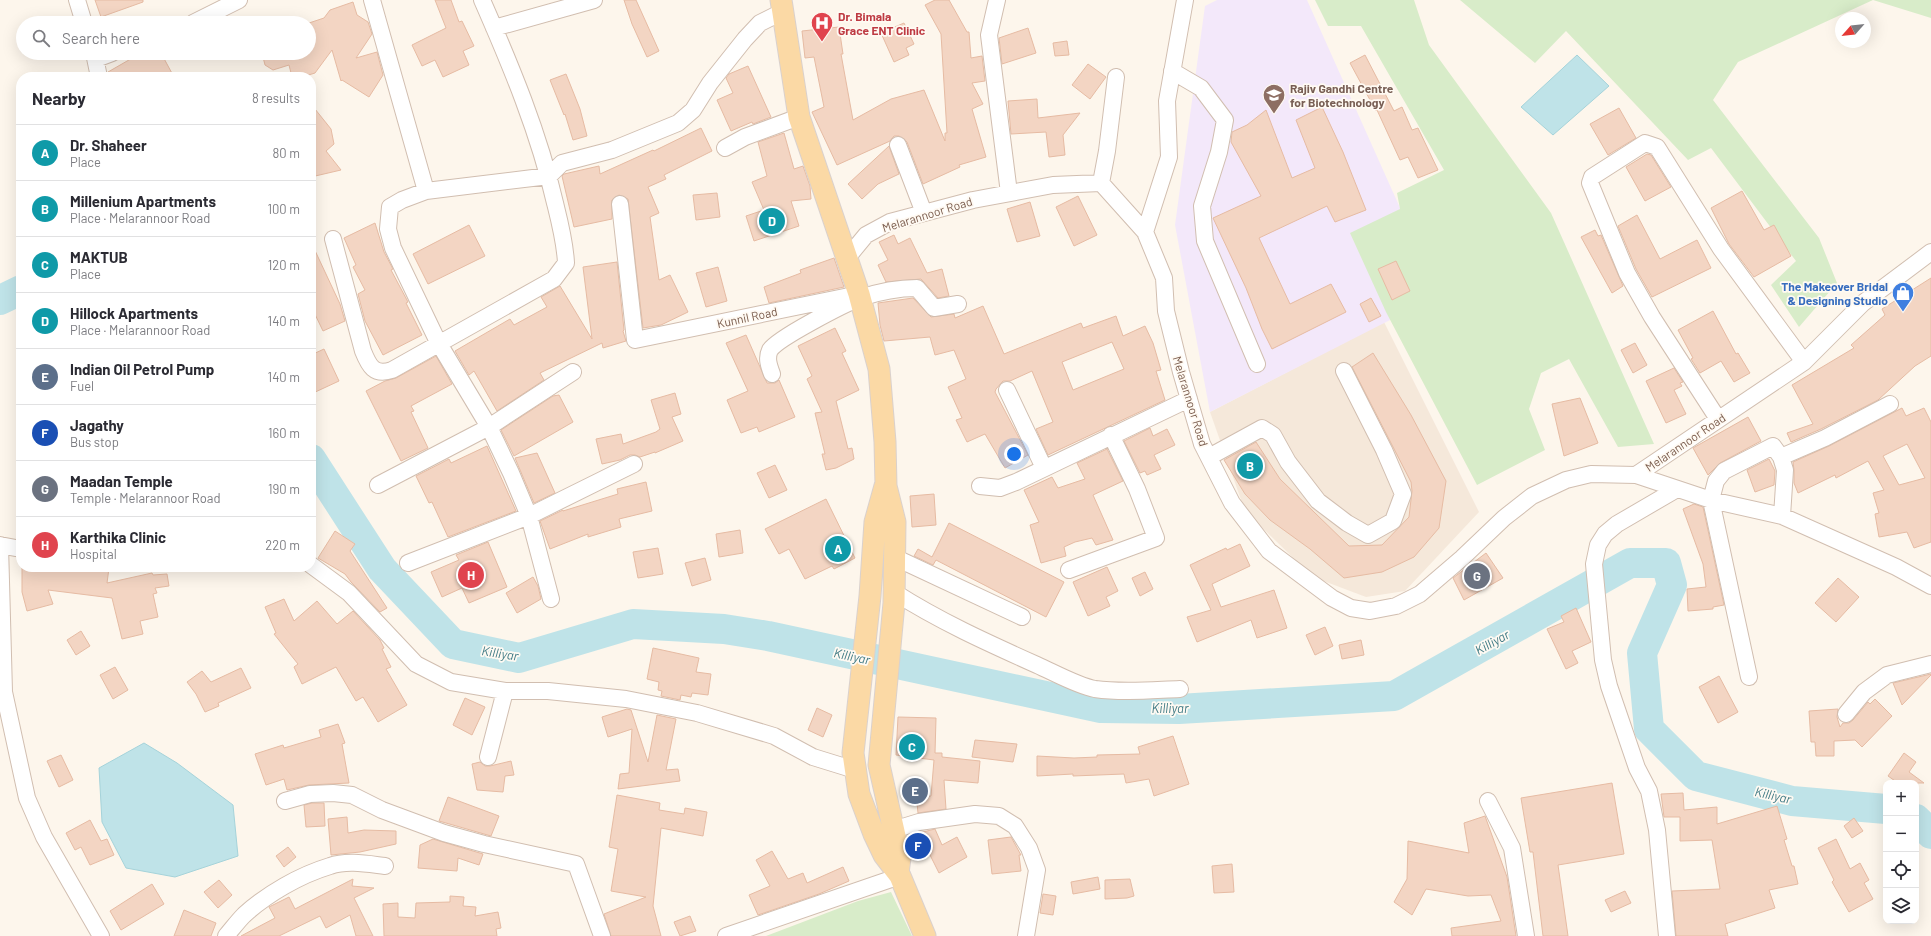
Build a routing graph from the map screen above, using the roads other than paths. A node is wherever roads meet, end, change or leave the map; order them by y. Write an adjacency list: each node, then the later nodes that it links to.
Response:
1 (77, 0): 10 (street)
2 (239, 0): 8 (street)
3 (372, 0): 22 (street)
4 (482, 0): 12 (street)
5 (594, 0): 12 (street)
6 (997, 0): 23 (street)
7 (1185, 0): 14 (street)
8 (217, 5): 11 (street)
9 (782, 6): 17 (main road); 20 (street)
10 (82, 16)
11 (202, 16)
12 (494, 28): 20 (street)
13 (96, 60): 15 (street)
14 (1172, 71): 26 (street); 34 (street)
15 (99, 72)
16 (1116, 77): 21 (street)
17 (799, 116): 19 (street); 29 (main road)
18 (898, 145): 25 (street)
19 (725, 148)
20 (549, 176): 22 (street); 32 (street)
21 (1101, 183): 23 (street, Melarannoor Road); 26 (street, Melarannoor Road)
22 (426, 191): 32 (street)
23 (1010, 193): 25 (street, Melarannoor Road)
24 (620, 204): 30 (street, Kunnil Road)
25 (924, 213): 29 (street, Melarannoor Road)
26 (1145, 232): 39 (street, Melarannoor Road)
27 (334, 239): 32 (street)
28 (1931, 252): 33 (street, Melarannoor Road)
29 (847, 258): 30 (main road)
30 (860, 296): 31 (street); 37 (street); 50 (main road)
31 (958, 304)
32 (438, 342): 42 (street)
33 (1804, 362): 41 (street, Melarannoor Road); 41 (street)
34 (1257, 364)
35 (1344, 371): 44 (street)
36 (572, 372): 42 (street)
37 (772, 374)
38 (1007, 390): 47 (street)
39 (1189, 399): 43 (street); 44 (street, Melarannoor Road)
40 (1890, 404): 45 (street)
41 (1718, 419): 48 (street, Melarannoor Road)
42 (489, 427): 49 (street); 54 (street)
43 (1111, 435): 47 (street); 61 (street)
44 (1209, 457): 48 (street, Melarannoor Road)
45 (1781, 457): 53 (street); 55 (street)
46 (634, 464): 54 (street)
47 (1044, 468): 51 (street)
48 (1636, 475): 52 (street)
49 (378, 485)
50 (886, 486): 58 (main road); 73 (main road)
51 (980, 486)
52 (1677, 489): 53 (street); 86 (street)
53 (1711, 500): 55 (street); 67 (street)
54 (529, 516): 59 (street); 64 (street)
55 (1782, 516): 62 (street)
56 (0, 545): 57 (street); 70 (street)
57 (16, 548)
58 (894, 557): 63 (main road); 65 (street)
59 (408, 563)
60 (316, 569): 69 (street)
61 (1069, 570)
62 (1931, 586)
63 (894, 598): 68 (street); 76 (main road)
64 (551, 599)
65 (1022, 617)
66 (1931, 664): 71 (street)
67 (1750, 677)
68 (1180, 689)
69 (505, 692): 72 (street); 73 (street)
70 (3, 702): 79 (street)
71 (1846, 714)
72 (488, 757)
73 (854, 762): 78 (main road)
74 (285, 802): 81 (street)
75 (1488, 802): 85 (street)
76 (893, 830): 78 (main road); 84 (street)
77 (385, 866): 80 (street)
78 (899, 875): 82 (street); 83 (main road)
79 (101, 936)
80 (226, 936)
81 (602, 936)
82 (726, 936)
83 (925, 936)
84 (1026, 936)
85 (1526, 936)
86 (1667, 936)

